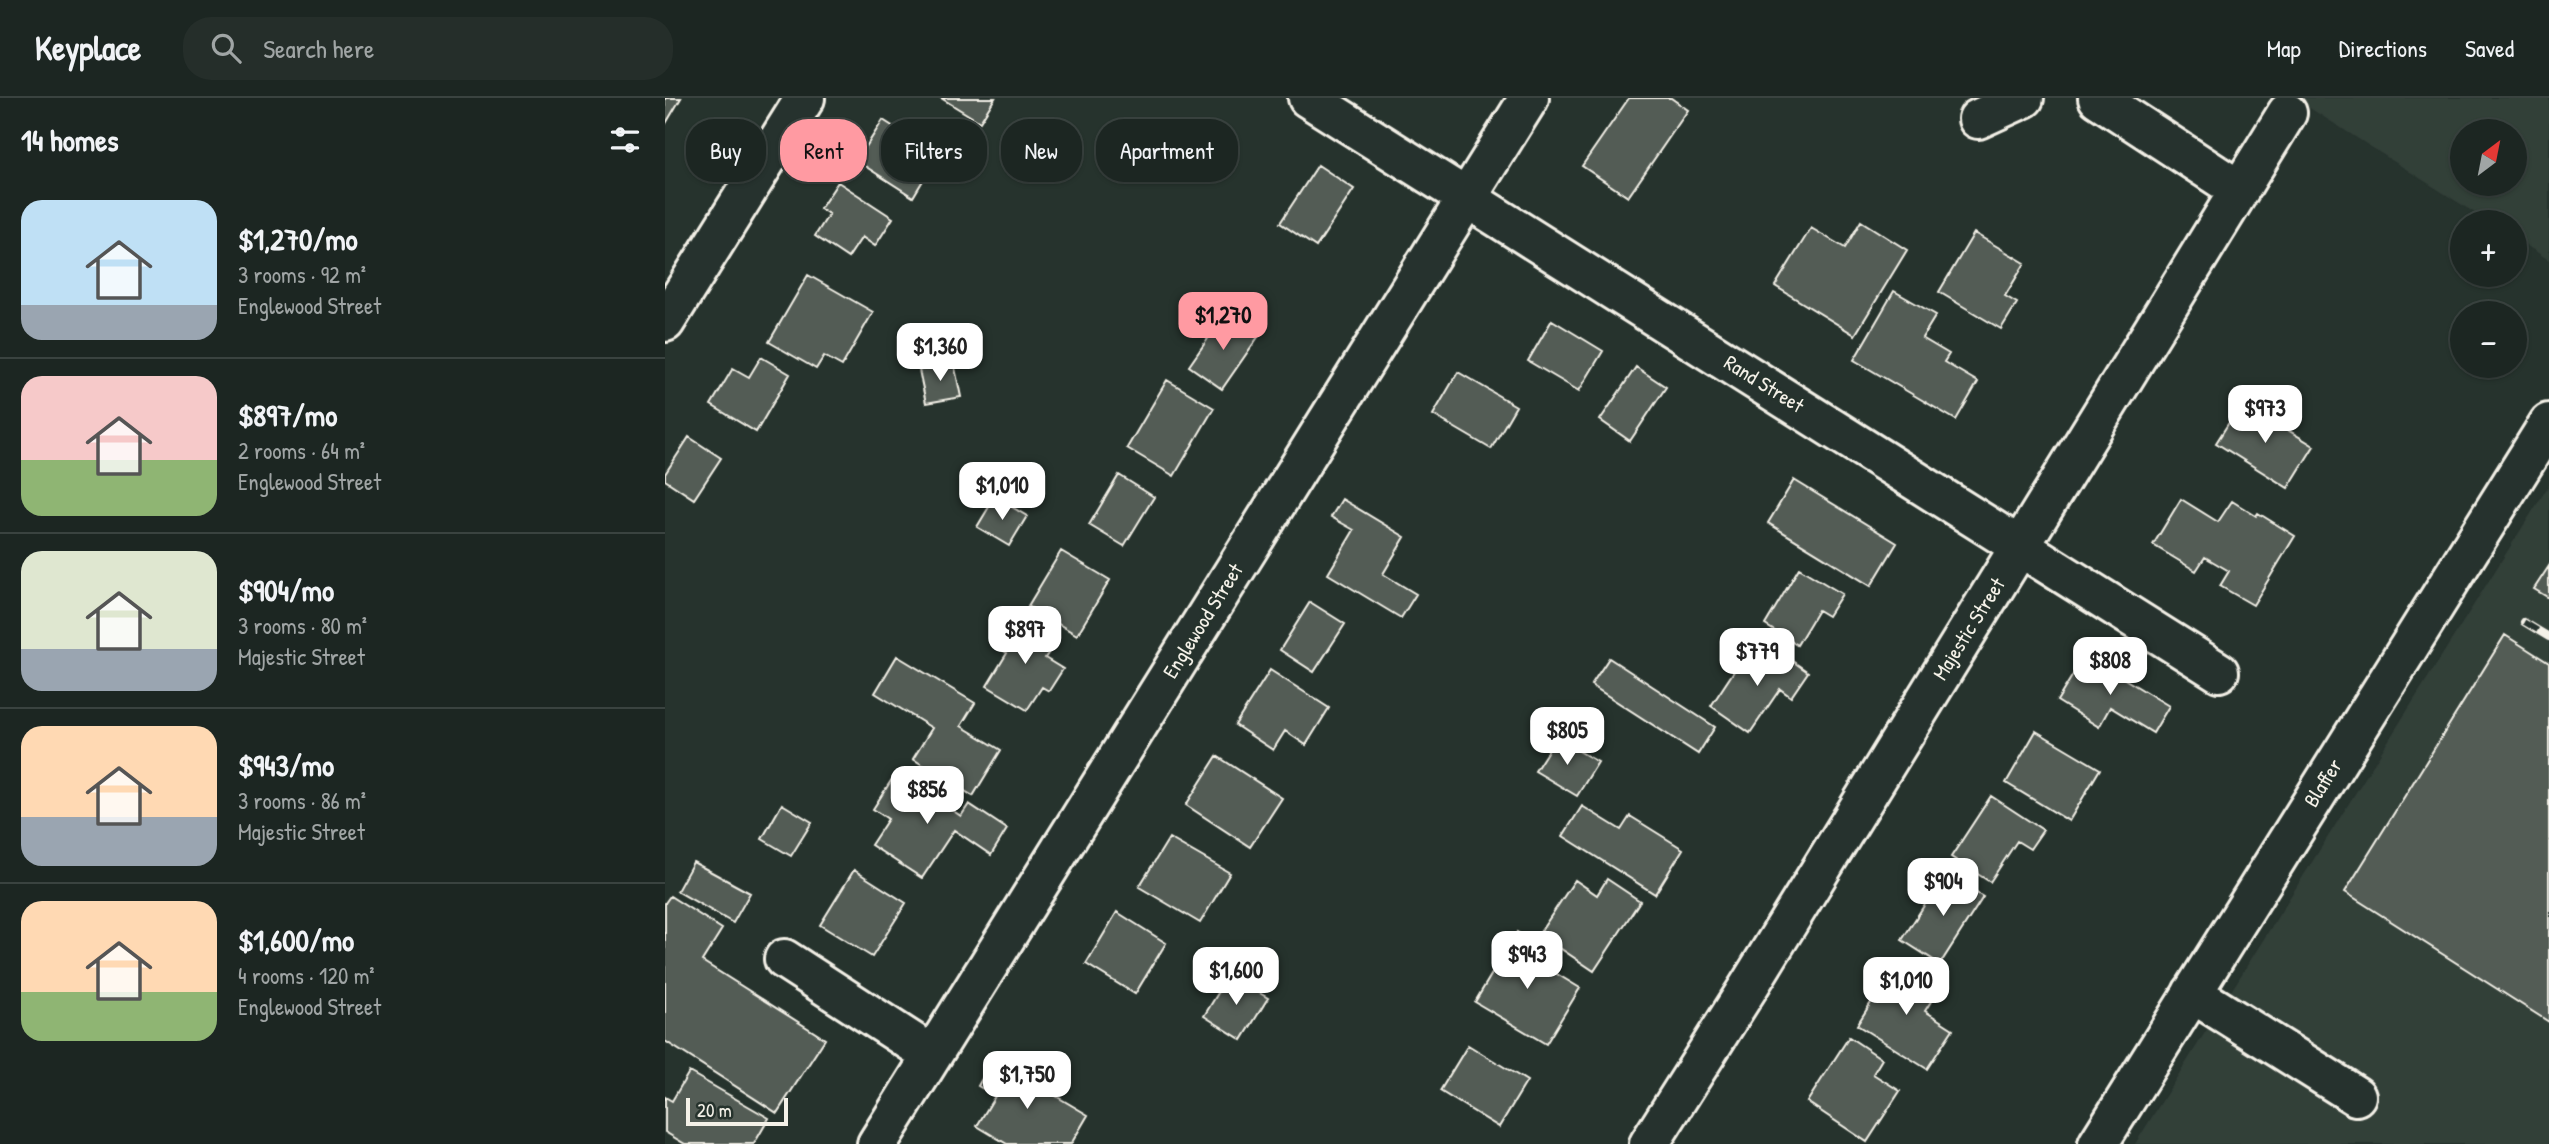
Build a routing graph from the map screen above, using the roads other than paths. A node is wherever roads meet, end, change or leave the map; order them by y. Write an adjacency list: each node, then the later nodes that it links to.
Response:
1 (805, 98): 10 (street)
2 (1308, 98): 9 (street, Rand Street)
3 (1529, 98): 9 (street, Englewood Street)
4 (2024, 98): 7 (street)
5 (2098, 98): 8 (street)
6 (2287, 113): 8 (street, Majestic Street)
7 (1978, 120)
8 (2239, 190): 12 (street, Majestic Street)
9 (1468, 198): 12 (street, Rand Street); 16 (street, Englewood Street)
10 (665, 322)
11 (2549, 423): 15 (street, Blaffer)
12 (2020, 546): 13 (street, Rand Street); 19 (street, Majestic Street)
13 (2219, 672)
14 (784, 959): 16 (street)
15 (2192, 993): 17 (street); 20 (street, Blaffer)
16 (932, 1055): 18 (street, Englewood Street)
17 (2356, 1096)
18 (877, 1144)
19 (1649, 1144)
20 (2098, 1144)

